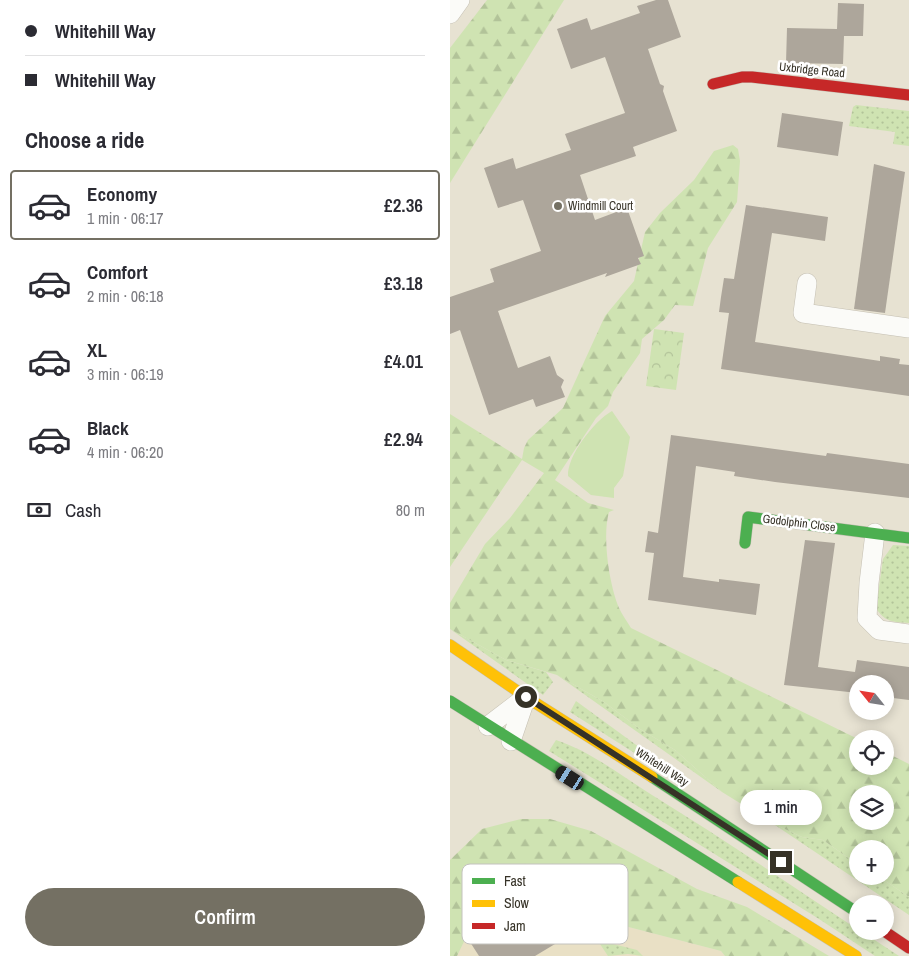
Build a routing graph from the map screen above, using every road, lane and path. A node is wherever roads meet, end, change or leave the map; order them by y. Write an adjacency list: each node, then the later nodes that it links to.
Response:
1 (460, 0): 2 (street)
2 (450, 14)
3 (713, 84): 4 (main road, Uxbridge Road)
4 (909, 94)
5 (807, 283): 6 (street)
6 (909, 328)
7 (875, 533): 8 (main road, Godolphin Close); 9 (main road, Godolphin Close); 10 (street)
8 (909, 538)
9 (745, 543)
10 (909, 634)
11 (450, 645): 12 (main road, Whitehill Way)
12 (526, 697): 14 (street); 15 (street); 16 (main road, Whitehill Way)
13 (450, 701): 14 (main road)
14 (488, 726): 15 (main road)
15 (511, 741): 19 (main road)
16 (849, 907)
17 (894, 938): 18 (main road)
18 (909, 948)
19 (856, 956)

